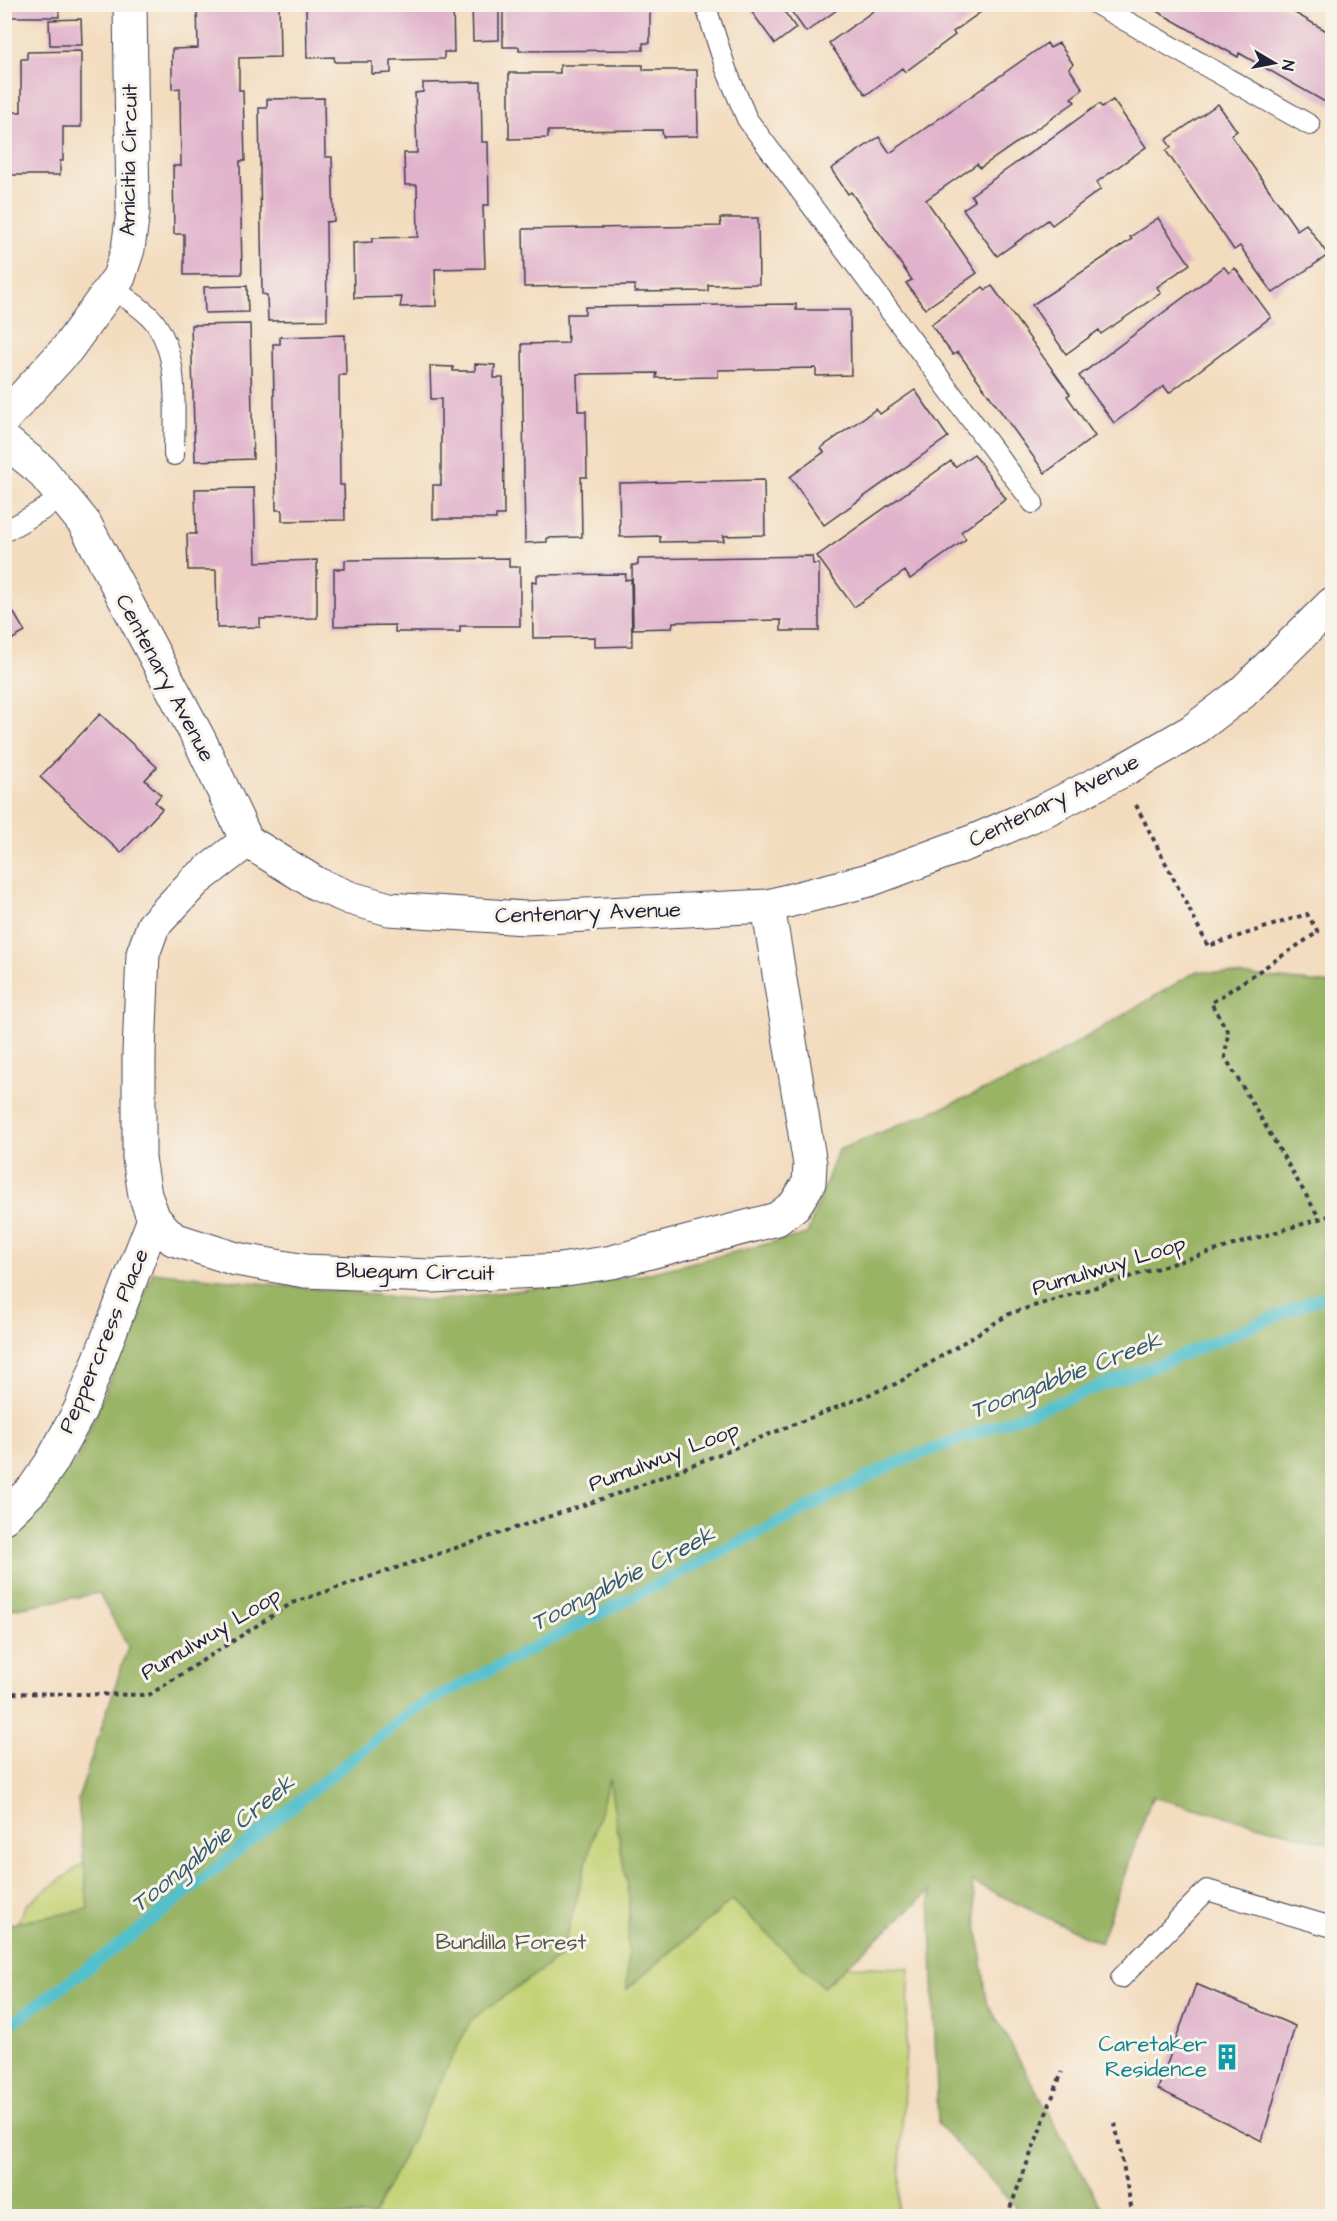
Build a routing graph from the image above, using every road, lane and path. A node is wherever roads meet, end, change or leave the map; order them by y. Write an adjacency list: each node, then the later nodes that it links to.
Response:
1 (130, 4): 5 (street, Amicitia Circuit)
2 (705, 4): 10 (lane)
3 (1095, 4): 4 (lane)
4 (1310, 125)
5 (113, 288): 6 (street, Amicitia Circuit); 8 (lane)
6 (4, 418)
7 (4, 440): 9 (street, Centenary Avenue)
8 (174, 455)
9 (63, 498): 11 (lane); 14 (street, Centenary Avenue)
10 (1034, 503)
11 (4, 532)
12 (1332, 604): 13 (street, Centenary Avenue)
13 (1120, 772): 15 (street, Centenary Avenue); 18 (path)
14 (247, 841): 15 (street, Centenary Avenue); 17 (street, Bluegum Circuit)
15 (768, 906): 17 (street, Bluegum Circuit)
16 (1332, 1215): 18 (path, Pumulwuy Loop)
17 (154, 1219): 19 (street, Peppercress Place)
18 (1320, 1220): 20 (path, Pumulwuy Loop)
19 (4, 1517)
20 (4, 1694)
21 (1332, 1927): 22 (lane)
22 (1121, 1978)
23 (1062, 2072): 25 (path)
24 (1115, 2123): 26 (path)
25 (1007, 2217)
26 (1133, 2217)

